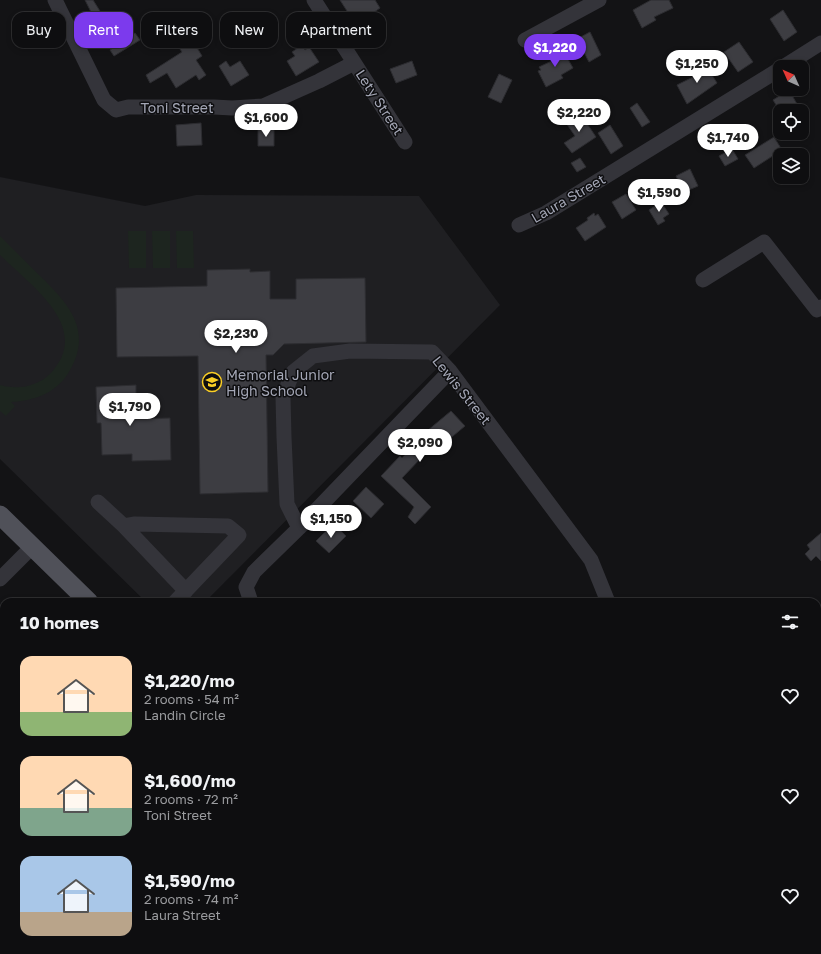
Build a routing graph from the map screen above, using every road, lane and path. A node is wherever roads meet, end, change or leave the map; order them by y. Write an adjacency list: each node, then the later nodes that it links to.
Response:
1 (55, 0): 7 (street, Toni Street)
2 (314, 0): 7 (street, Lety Street)
3 (599, 0): 4 (street)
4 (525, 40)
5 (821, 43): 6 (street)
6 (794, 60)
7 (354, 62): 9 (street, Lety Street)
8 (773, 73): 10 (street, Laura Street)
9 (405, 142)
10 (519, 225)
11 (703, 280): 12 (street)
12 (821, 307)
13 (450, 371): 17 (street); 17 (street, Lewis Street); 24 (street, Lewis Street)
14 (98, 502): 16 (street)
15 (0, 514): 18 (main road)
16 (124, 526): 20 (street); 20 (street)
17 (299, 528): 23 (street)
18 (32, 547): 19 (street); 21 (main road)
19 (0, 580)
20 (186, 591): 22 (street)
21 (85, 598)
22 (179, 598)
23 (250, 598)
24 (606, 598)
25 (156, 954): 26 (street)
26 (180, 954)

